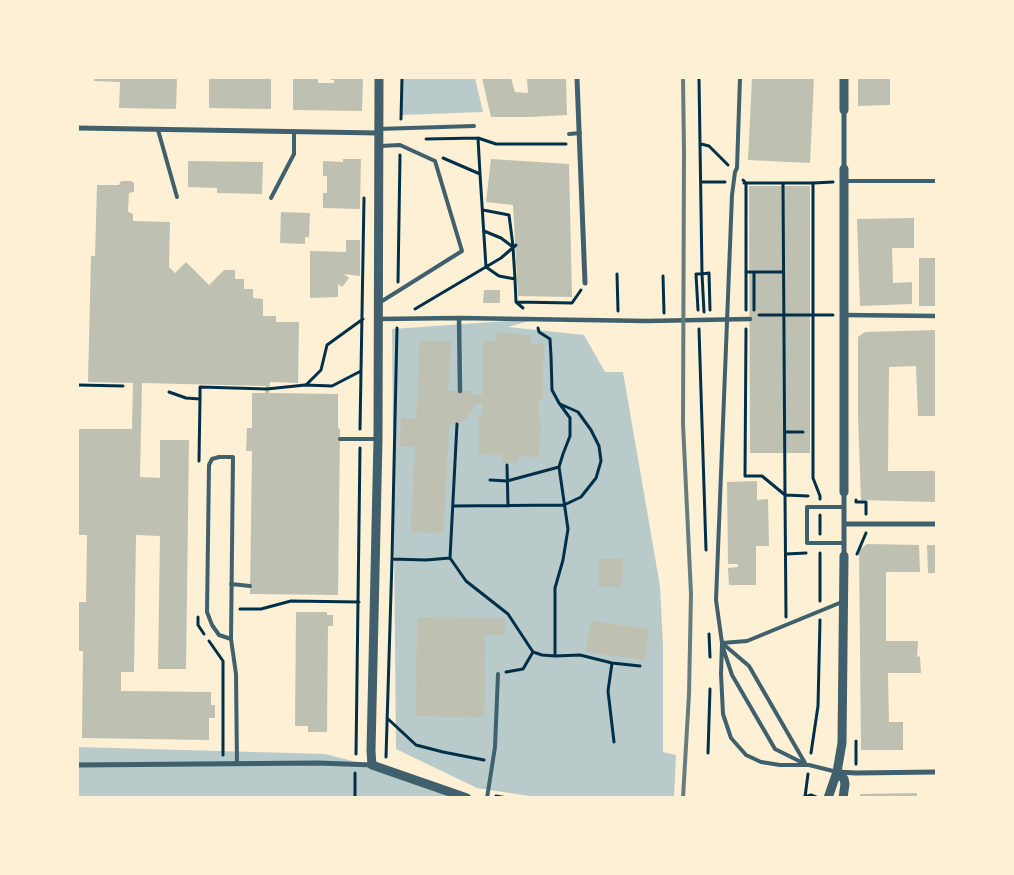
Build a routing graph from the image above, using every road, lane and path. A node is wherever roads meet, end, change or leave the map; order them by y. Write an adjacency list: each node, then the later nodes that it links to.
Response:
1 (379, 78): 12 (street)
2 (402, 78): 10 (path)
3 (578, 78): 14 (street)
4 (699, 78): 19 (path)
5 (740, 78): 24 (lane)
6 (844, 78): 7 (street)
7 (844, 110): 23 (street)
8 (474, 126): 10 (lane)
9 (78, 128): 11 (street)
10 (401, 128): 12 (lane)
11 (158, 130): 13 (street); 32 (lane)
12 (378, 131): 13 (street); 20 (street)
13 (294, 132): 33 (lane)
14 (580, 133): 15 (lane); 45 (street)
15 (570, 134)
16 (478, 138): 17 (path); 18 (path); 25 (path)
17 (420, 140)
18 (569, 144)
19 (701, 144): 24 (path); 50 (path)
20 (378, 146): 21 (lane); 47 (street)
21 (400, 146): 46 (path); 46 (lane)
22 (436, 155): 25 (path)
23 (844, 169): 26 (street)
24 (735, 172): 28 (path); 106 (lane)
25 (480, 174): 34 (path)
26 (844, 181): 27 (lane); 30 (path); 54 (street)
27 (936, 181)
28 (746, 182): 29 (path); 38 (path)
29 (783, 183): 30 (path); 40 (path)
30 (813, 183): 53 (path)
31 (364, 192): 57 (path)
32 (177, 197)
33 (271, 198)
34 (483, 210): 35 (path); 36 (path)
35 (484, 231): 36 (path); 37 (path)
36 (515, 246): 37 (path); 44 (path)
37 (486, 267): 44 (path); 59 (path)
38 (746, 272): 39 (path); 51 (path)
39 (754, 272): 40 (path); 52 (path)
40 (784, 272): 52 (path)
41 (617, 274): 62 (path)
42 (663, 276): 64 (path)
43 (703, 278): 63 (path)
44 (515, 279): 48 (path)
45 (585, 283)
46 (398, 292): 47 (lane)
47 (379, 302): 58 (street)
48 (516, 302): 49 (path); 60 (path)
49 (572, 303)
50 (698, 313)
51 (746, 315)
52 (784, 315): 53 (path); 75 (path)
53 (812, 315): 54 (path); 88 (path)
54 (844, 316): 55 (street); 84 (street)
55 (936, 316)
56 (459, 318): 59 (street); 60 (street); 71 (street)
57 (362, 319): 58 (path); 67 (path); 69 (path)
58 (379, 319): 59 (street); 79 (street)
59 (397, 319): 97 (path)
60 (536, 319): 62 (street); 73 (path)
61 (750, 319): 63 (street)
62 (619, 320): 64 (street)
63 (704, 320): 64 (street)
64 (664, 321)
65 (698, 323): 96 (path)
66 (746, 324): 75 (path)
67 (361, 371): 69 (path); 78 (path)
68 (78, 385): 70 (path)
69 (306, 385): 72 (path)
70 (123, 386)
71 (460, 391)
72 (169, 392)
73 (559, 403): 81 (path); 85 (path)
74 (457, 424): 86 (path)
75 (785, 432): 76 (path)
76 (803, 432)
77 (340, 439): 78 (lane)
78 (360, 439): 79 (lane); 101 (path)
79 (378, 439): 122 (street)
80 (507, 465): 83 (path)
81 (559, 467): 83 (path); 85 (path)
82 (490, 480): 83 (path)
83 (507, 481): 87 (path)
84 (844, 492): 89 (street)
85 (564, 505): 87 (path); 108 (path)
86 (453, 506): 87 (path); 95 (path)
87 (508, 506)
88 (820, 507): 89 (lane); 92 (path); 92 (lane)
89 (844, 507): 90 (street)
90 (844, 524): 91 (street); 93 (street)
91 (936, 524)
92 (820, 543): 93 (lane); 103 (path)
93 (844, 543): 94 (street)
94 (844, 556): 100 (street)
95 (450, 558): 97 (path); 107 (path)
96 (706, 558)
97 (392, 559): 114 (path)
98 (231, 584): 99 (lane); 102 (lane); 105 (lane)
99 (250, 586)
100 (844, 601): 103 (lane); 124 (street)
101 (359, 602): 102 (path); 116 (path)
102 (231, 609): 105 (lane)
103 (820, 611): 106 (lane); 123 (path)
104 (709, 627): 109 (path)
105 (231, 639): 120 (lane)
106 (722, 644): 123 (lane); 123 (lane); 123 (lane)
107 (533, 652): 108 (path); 112 (path)
108 (555, 656): 110 (path)
109 (710, 657)
110 (612, 663): 111 (path); 115 (path)
111 (640, 666)
112 (498, 674): 119 (lane)
113 (710, 686): 117 (path)
114 (387, 718): 118 (path); 119 (path)
115 (614, 742)
116 (356, 751)
117 (708, 753)
118 (386, 757)
119 (494, 762): 128 (lane)
120 (237, 764): 121 (street); 122 (street)
121 (78, 765)
122 (372, 765): 127 (street)
123 (808, 765): 124 (lane); 126 (path)
124 (837, 772): 125 (street); 130 (street); 131 (street)
125 (936, 772)
126 (803, 797): 129 (path)
127 (467, 798)
128 (487, 798)
129 (819, 798)
130 (828, 798)
131 (843, 798)

